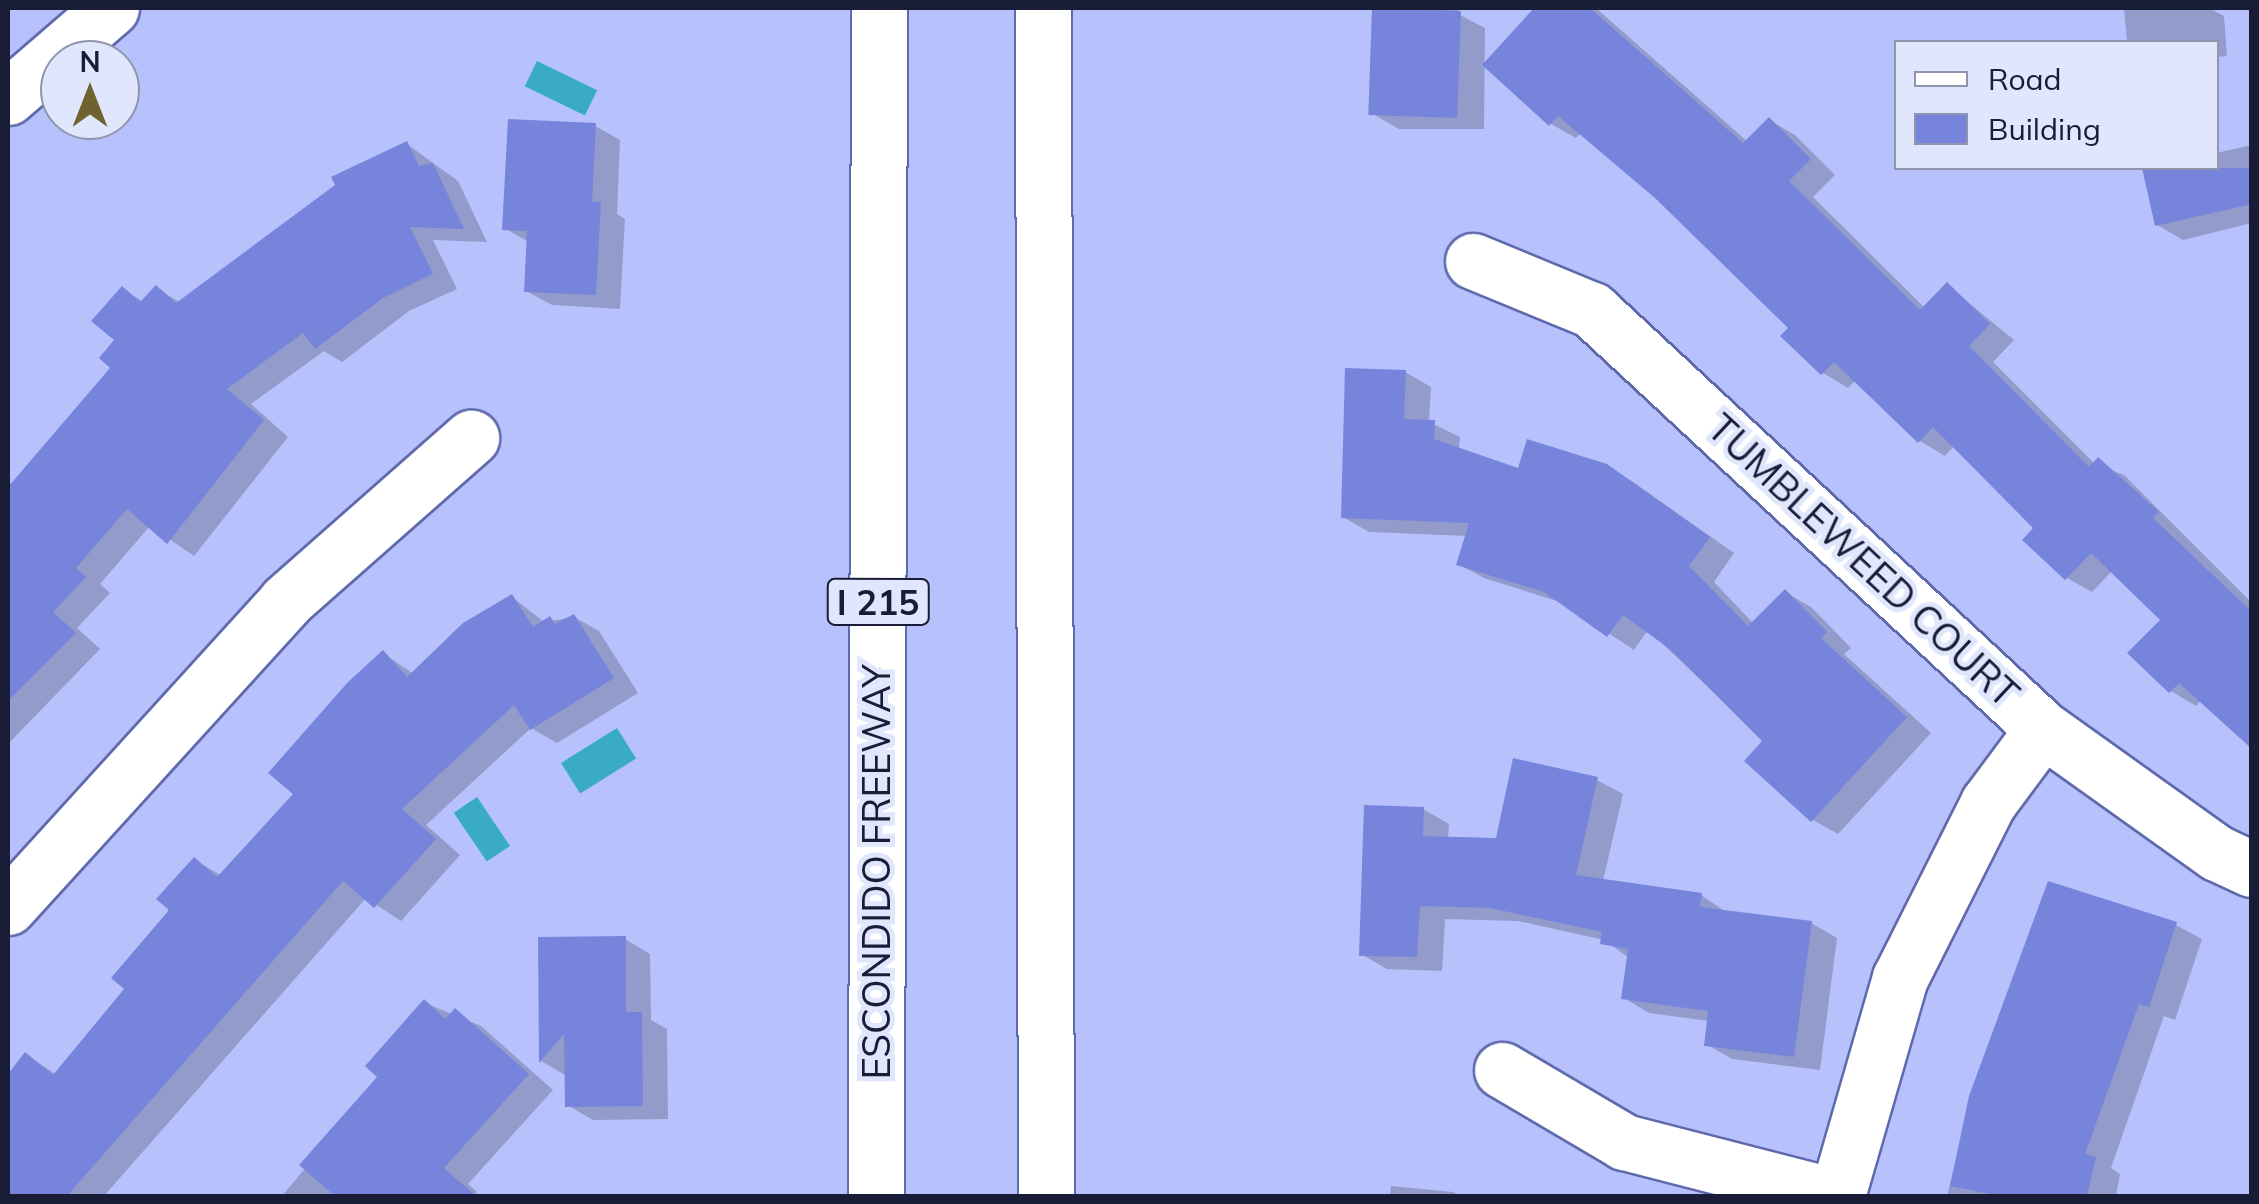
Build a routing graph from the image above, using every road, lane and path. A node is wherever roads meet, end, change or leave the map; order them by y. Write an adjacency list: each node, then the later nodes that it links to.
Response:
1 (111, 8): 4 (main road)
2 (879, 8): 11 (main road, ESCONDIDO FREEWAY / I 215)
3 (1043, 8): 12 (main road)
4 (8, 97)
5 (1473, 261): 7 (main road, TUMBLEWEED COURT)
6 (471, 438): 9 (main road)
7 (2043, 729): 8 (main road, TUMBLEWEED COURT); 13 (main road)
8 (2252, 869)
9 (8, 906)
10 (1502, 1070): 13 (main road)
11 (876, 1196)
12 (1046, 1196)
13 (1836, 1196)

